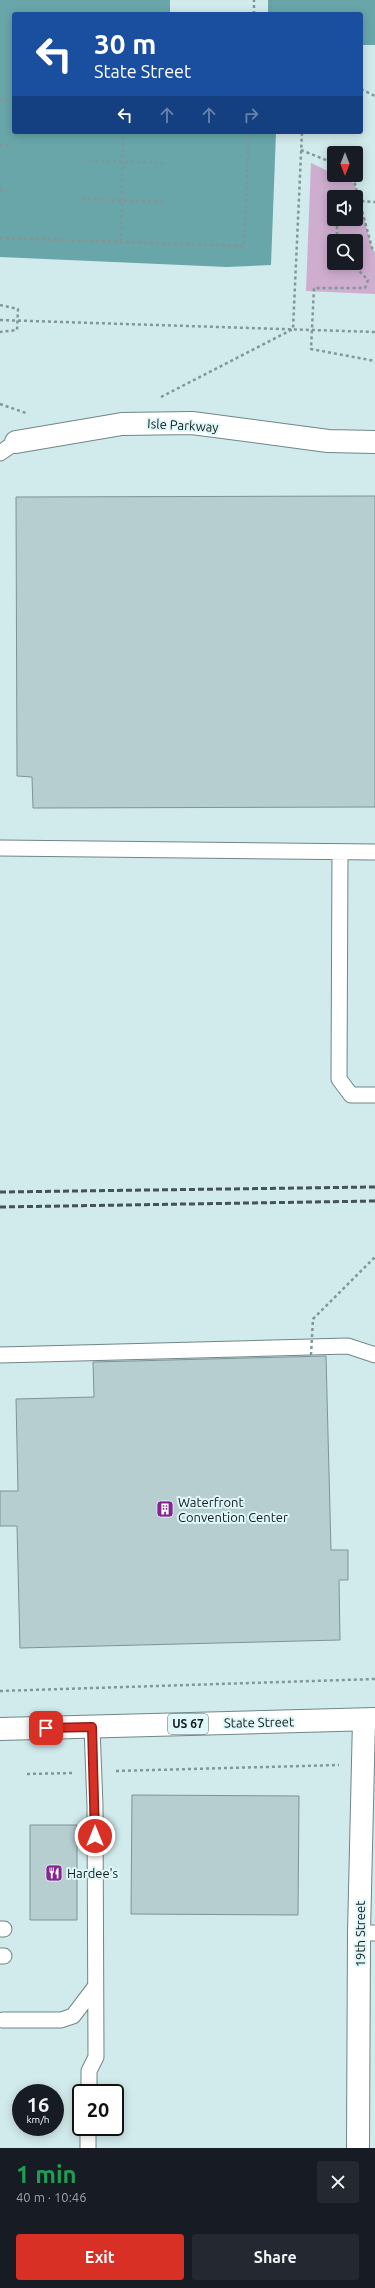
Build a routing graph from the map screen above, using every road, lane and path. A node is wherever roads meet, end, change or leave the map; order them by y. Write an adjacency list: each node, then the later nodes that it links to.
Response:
1 (254, 0): 3 (path)
2 (271, 0): 4 (path)
3 (254, 12)
4 (270, 12)
5 (363, 90): 6 (path)
6 (375, 96)
7 (0, 100): 8 (path)
8 (10, 100)
9 (123, 134): 17 (path)
10 (249, 134): 28 (path)
11 (302, 134): 14 (path)
12 (0, 145): 13 (path)
13 (9, 146)
14 (301, 150): 16 (path); 34 (path)
15 (84, 160): 17 (path)
16 (327, 161)
17 (122, 162): 18 (path); 22 (path)
18 (164, 163)
19 (0, 190): 20 (path)
20 (6, 191)
21 (82, 199): 22 (path)
22 (121, 200): 23 (path); 28 (path)
23 (163, 202)
24 (363, 202): 25 (path)
25 (375, 202)
26 (363, 222): 29 (path)
27 (0, 238): 28 (path)
28 (120, 242)
29 (375, 250)
30 (358, 270): 35 (path)
31 (0, 305): 33 (path)
32 (0, 320): 33 (path)
33 (18, 321): 34 (path); 36 (path)
34 (293, 329): 35 (path); 39 (path)
35 (312, 330): 37 (path); 38 (path)
36 (0, 332)
37 (375, 332)
38 (375, 361)
39 (141, 423): 40 (street, Isle Parkway); 41 (street, Isle Parkway)
40 (375, 442)
41 (8, 448)
42 (0, 848): 43 (lane)
43 (340, 852): 44 (lane); 45 (lane)
44 (375, 852)
45 (375, 1095)
46 (375, 1257): 48 (path, bridge)
47 (0, 1355): 49 (lane)
48 (311, 1355)
49 (375, 1355)
50 (375, 1679): 51 (path)
51 (0, 1691)
52 (369, 1720): 53 (street, State Street / US 67); 55 (street, 19th Street)
53 (92, 1727): 54 (street, State Street / US 67); 56 (lane)
54 (0, 1729)
55 (363, 1764): 56 (path); 58 (street, 19th Street)
56 (94, 1772): 57 (path); 59 (lane)
57 (27, 1774)
58 (367, 1933): 64 (street, 19th Street)
59 (95, 1987): 60 (lane); 61 (lane)
60 (3, 2020)
61 (88, 2084)
62 (88, 2136): 63 (lane)
63 (88, 2148)
64 (358, 2148)

